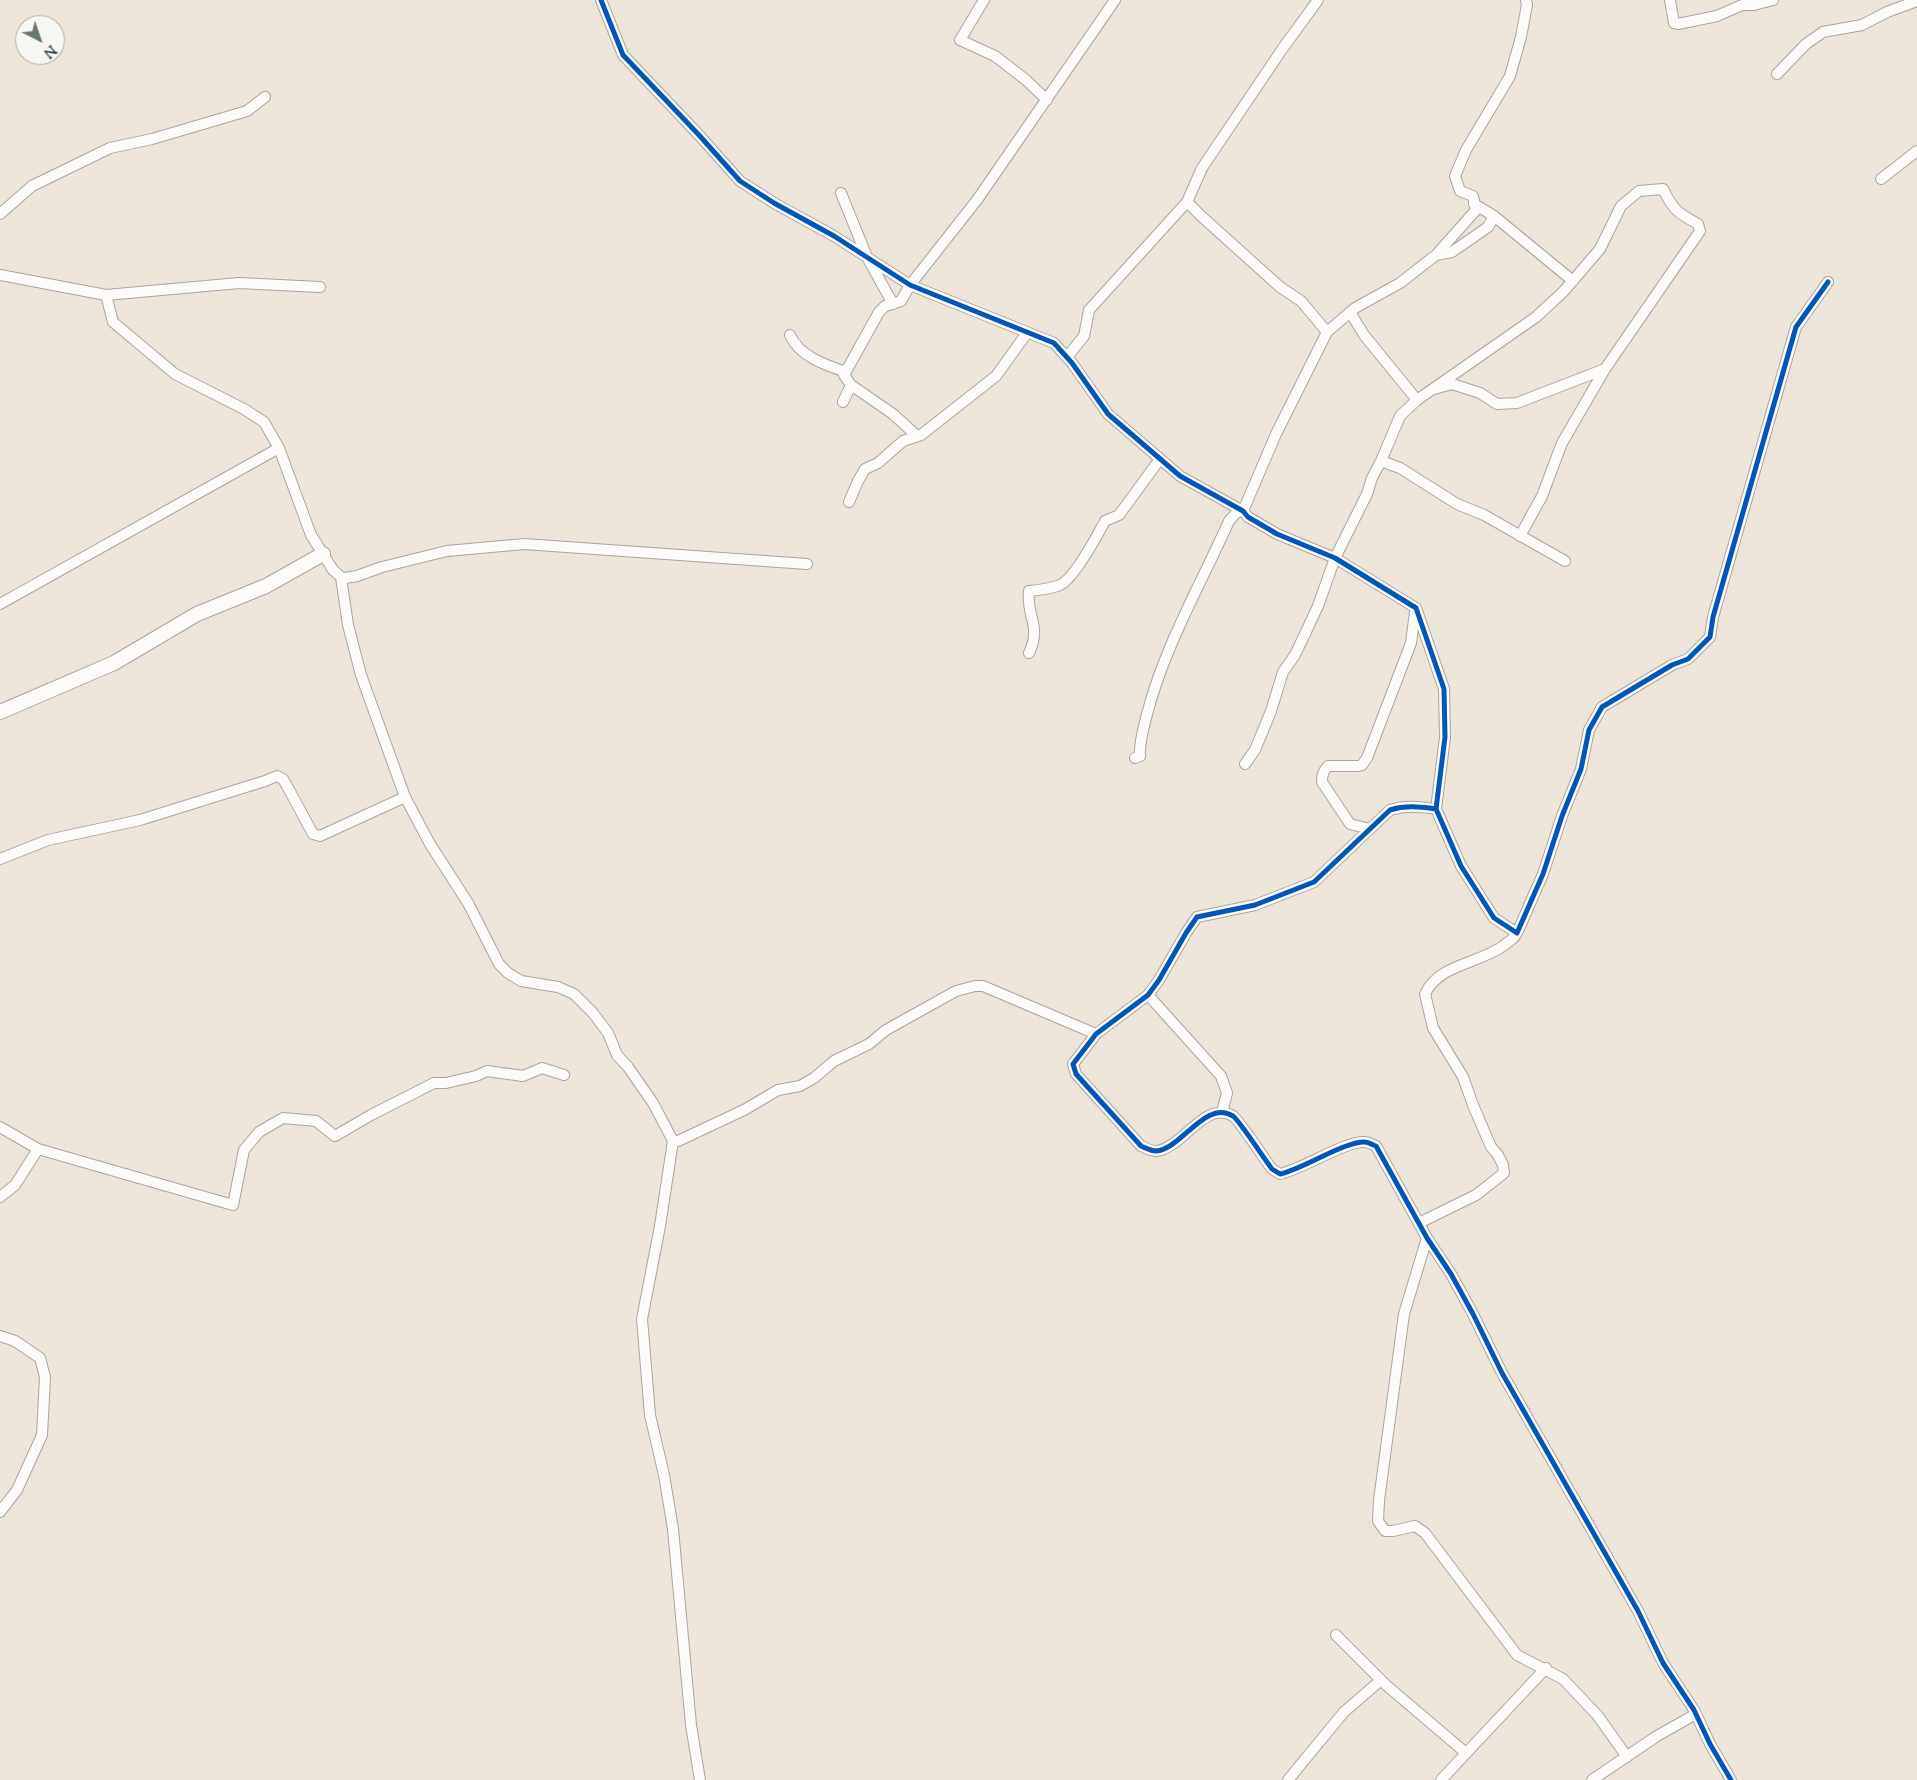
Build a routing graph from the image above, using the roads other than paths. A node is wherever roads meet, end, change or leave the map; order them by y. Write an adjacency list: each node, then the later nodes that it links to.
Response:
1 (601, 0): 20 (street)
2 (984, 0): 11 (street)
3 (1115, 0): 11 (street)
4 (1318, 0): 15 (street)
5 (1526, 0): 16 (street)
6 (1670, 0): 7 (street)
7 (1773, 0)
8 (1917, 1): 9 (street)
9 (1777, 74)
10 (266, 97): 17 (street)
11 (1047, 100): 24 (street)
12 (1917, 151): 13 (street)
13 (1881, 179)
14 (841, 193): 20 (street)
15 (1188, 202): 29 (street); 32 (street)
16 (1474, 204): 18 (street); 19 (street)
17 (0, 214)
18 (1494, 216): 19 (street); 22 (street)
19 (1436, 255): 28 (street)
20 (866, 257): 24 (street); 27 (street)
21 (0, 275): 26 (street)
22 (1573, 280): 33 (street); 36 (street)
23 (1828, 282): 61 (street)
24 (910, 285): 27 (street); 30 (street)
25 (320, 287): 26 (street)
26 (106, 295): 40 (street)
27 (893, 304): 34 (street)
28 (1350, 312): 29 (street); 37 (street)
29 (1327, 332): 44 (street)
30 (1027, 333): 32 (street); 39 (street)
31 (790, 336): 34 (street)
32 (1067, 357): 41 (street)
33 (1605, 369): 36 (street); 45 (street)
34 (846, 372): 35 (street)
35 (851, 385): 38 (street); 39 (street)
36 (1434, 389): 37 (street)
37 (1418, 400): 42 (street)
38 (843, 402)
39 (917, 436): 43 (street)
40 (279, 448): 46 (street); 51 (street)
41 (1160, 459): 44 (street); 53 (street)
42 (1381, 461): 45 (street); 47 (street)
43 (849, 502)
44 (1243, 511): 47 (street); 55 (street)
45 (1520, 536): 48 (street)
46 (323, 554): 50 (street); 54 (street)
47 (1335, 558): 52 (street); 56 (street)
48 (1565, 561)
49 (807, 564): 50 (street)
50 (341, 577): 57 (street)
51 (0, 604)
52 (1416, 608): 58 (street); 59 (street)
53 (1029, 653)
54 (0, 712)
55 (1135, 758)
56 (1245, 764)
57 (405, 798): 60 (street); 67 (street)
58 (1436, 809): 59 (street); 61 (street)
59 (1370, 829): 62 (street)
60 (0, 859)
61 (1516, 933): 70 (street)
62 (1148, 995): 63 (street); 65 (street)
63 (1096, 1034): 65 (street); 67 (street)
64 (564, 1075): 68 (street)
65 (1222, 1112): 70 (street)
66 (0, 1127): 68 (street)
67 (673, 1141): 80 (street)
68 (38, 1148): 69 (street)
69 (0, 1197)
70 (1419, 1223): 71 (street)
71 (1427, 1238): 75 (street); 77 (street)
72 (0, 1336): 73 (street)
73 (0, 1512)
74 (1336, 1635): 76 (street)
75 (1546, 1668): 78 (street); 79 (street)
76 (1381, 1680): 78 (street); 81 (street)
77 (1696, 1714): 79 (street); 84 (street)
78 (1466, 1753): 82 (street)
79 (1627, 1757): 83 (street)
80 (700, 1780)
81 (1288, 1780)
82 (1442, 1780)
83 (1592, 1780)
84 (1731, 1780)

